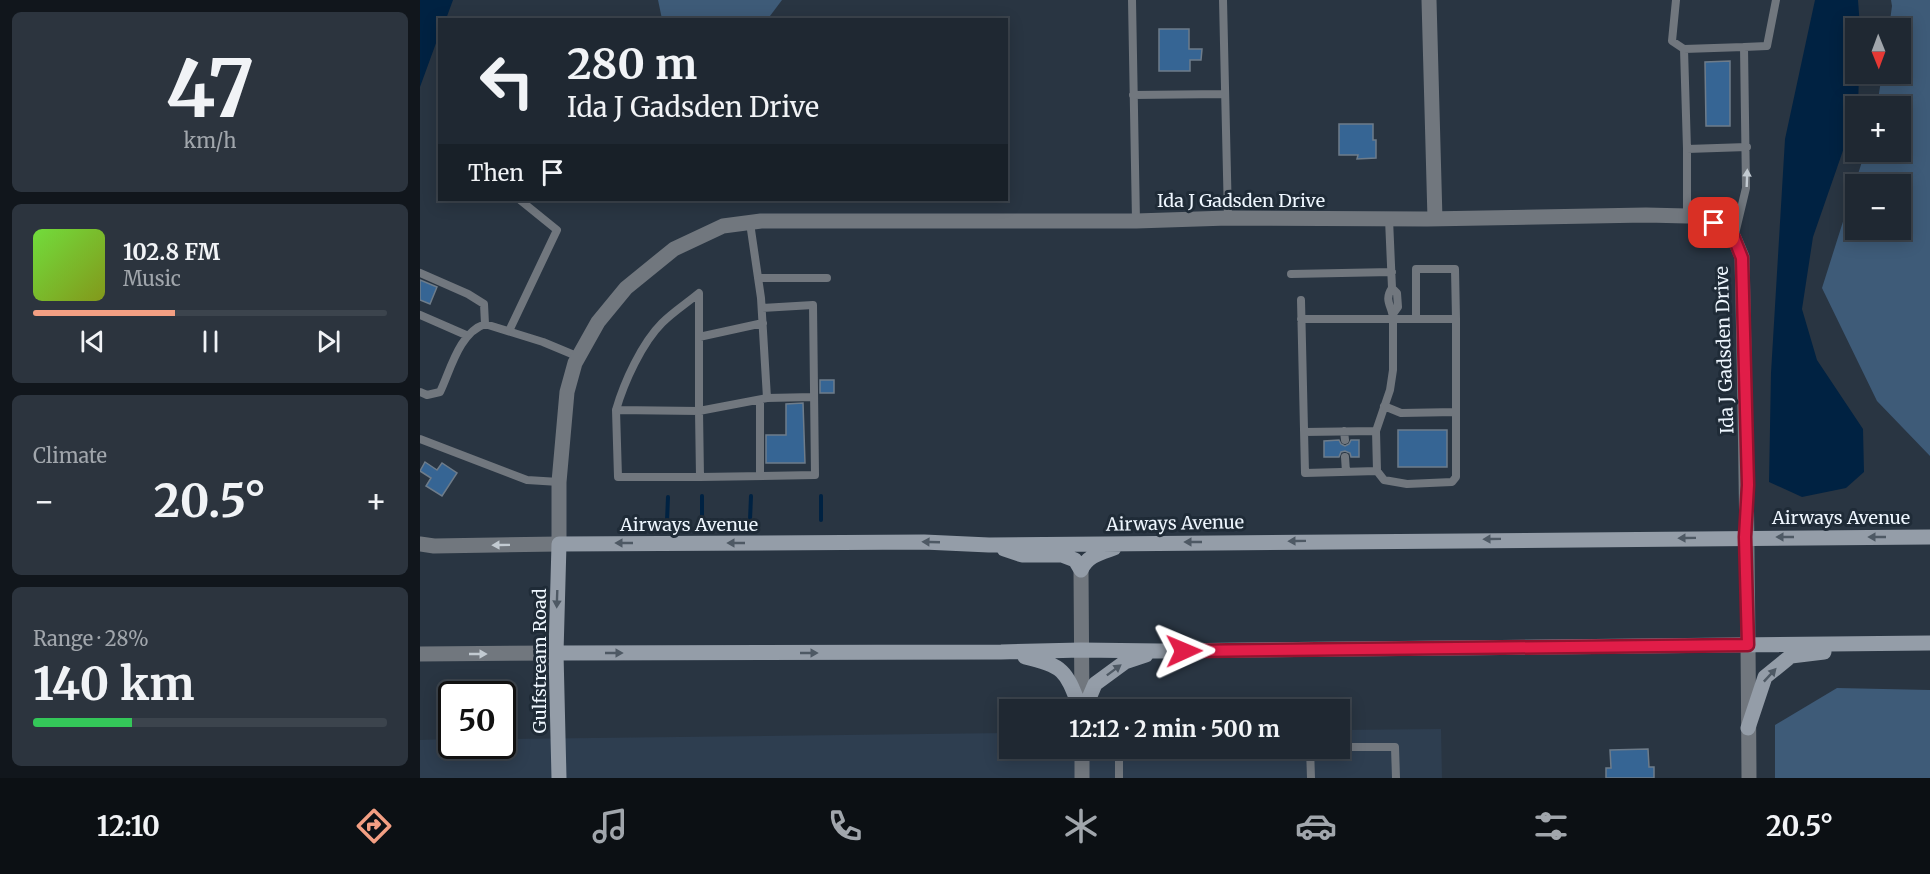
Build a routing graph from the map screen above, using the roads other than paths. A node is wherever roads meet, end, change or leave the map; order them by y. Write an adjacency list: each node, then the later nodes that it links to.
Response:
1 (1131, 0): 9 (lane)
2 (1223, 0): 8 (lane)
3 (1429, 0): 17 (street)
4 (1676, 0): 7 (lane)
5 (1776, 0): 6 (lane)
6 (1744, 47): 7 (lane); 10 (lane)
7 (1684, 49): 11 (lane)
8 (1225, 94): 9 (lane); 15 (lane)
9 (1133, 95): 18 (lane)
10 (1747, 147): 11 (lane); 13 (lane, one-way to 10)
11 (1688, 149): 14 (lane)
12 (521, 201): 36 (lane)
13 (1741, 209): 20 (lane); 21 (lane)
14 (1688, 216): 17 (street, Ida J Gadsden Drive); 20 (street, Ida J Gadsden Drive)
15 (1228, 218): 16 (street, Ida J Gadsden Drive); 18 (street, Ida J Gadsden Drive)
16 (1389, 219): 17 (street, Ida J Gadsden Drive); 23 (lane)
17 (1435, 219)
18 (1136, 221): 19 (street, Ida J Gadsden Drive)
19 (750, 223): 25 (lane); 39 (street, Ida J Gadsden Drive)
20 (1715, 223): 21 (street, Ida J Gadsden Drive)
21 (1734, 238): 58 (street, Ida J Gadsden Drive)
22 (420, 273): 35 (lane)
23 (1392, 273): 24 (lane); 30 (lane)
24 (1291, 274)
25 (758, 278): 26 (lane); 28 (lane)
26 (827, 278)
27 (1301, 300): 31 (lane)
28 (762, 308): 34 (lane); 41 (lane)
29 (420, 315): 37 (lane)
30 (1393, 317): 31 (lane); 32 (lane); 43 (lane)
31 (1301, 319): 49 (lane)
32 (1416, 319): 33 (lane); 33 (lane)
33 (1456, 319): 46 (lane)
34 (763, 322): 38 (lane); 42 (lane)
35 (485, 324): 36 (lane); 37 (lane)
36 (509, 331): 39 (lane)
37 (466, 335): 40 (lane)
38 (699, 337): 44 (lane); 45 (lane)
39 (579, 357): 57 (street, Ida J Gadsden Drive)
40 (420, 392)
41 (814, 398): 42 (lane); 55 (lane)
42 (763, 399): 45 (lane); 55 (lane)
43 (1384, 405): 46 (lane); 48 (lane)
44 (616, 410): 45 (lane); 56 (lane)
45 (699, 411): 56 (lane)
46 (1456, 412): 53 (lane)
47 (1344, 431): 48 (lane); 49 (lane); 51 (lane)
48 (1376, 431): 53 (lane)
49 (1304, 432): 54 (lane)
50 (420, 439): 57 (lane)
51 (1345, 440)
52 (1345, 457): 54 (lane)
53 (1377, 471): 54 (lane)
54 (1346, 472)
55 (760, 476): 56 (lane)
56 (700, 477)
57 (559, 482): 62 (street, Ida J Gadsden Drive)
58 (1745, 537): 59 (main road, Airways Avenue, one-way to 58); 60 (main road, Airways Avenue, one-way to 60); 67 (street, Ida J Gadsden Drive)
59 (1930, 537)
60 (1128, 543): 63 (main road, Airways Avenue); 64 (main road)
61 (420, 544): 62 (street, Airways Avenue, one-way to 61)
62 (559, 544): 63 (main road, Airways Avenue, one-way to 62); 71 (main road, Gulfstream Road, one-way to 71)
63 (989, 545): 64 (main road)
64 (1081, 570): 68 (street)
65 (1896, 643): 66 (main road); 67 (main road); 76 (main road, one-way to 65)
66 (1930, 643)
67 (1748, 645): 69 (main road); 76 (street, Ida J Gadsden Drive)
68 (1081, 650): 69 (main road); 70 (main road); 74 (street)
69 (1160, 651): 75 (main road, one-way to 69)
70 (1001, 652): 71 (main road, one-way to 70); 73 (main road)
71 (556, 653): 72 (street, one-way to 71); 81 (main road, Gulfstream Road)
72 (420, 654)
73 (1077, 699)
74 (1082, 699)
75 (1088, 699)
76 (1748, 728): 86 (street, Ida J Gadsden Drive)
77 (1350, 747): 85 (lane)
78 (1082, 759): 82 (street)
79 (1119, 759): 83 (lane)
80 (1311, 759): 84 (lane)
81 (560, 778)
82 (1082, 778)
83 (1119, 778)
84 (1311, 778)
85 (1396, 778)
86 (1749, 778)

